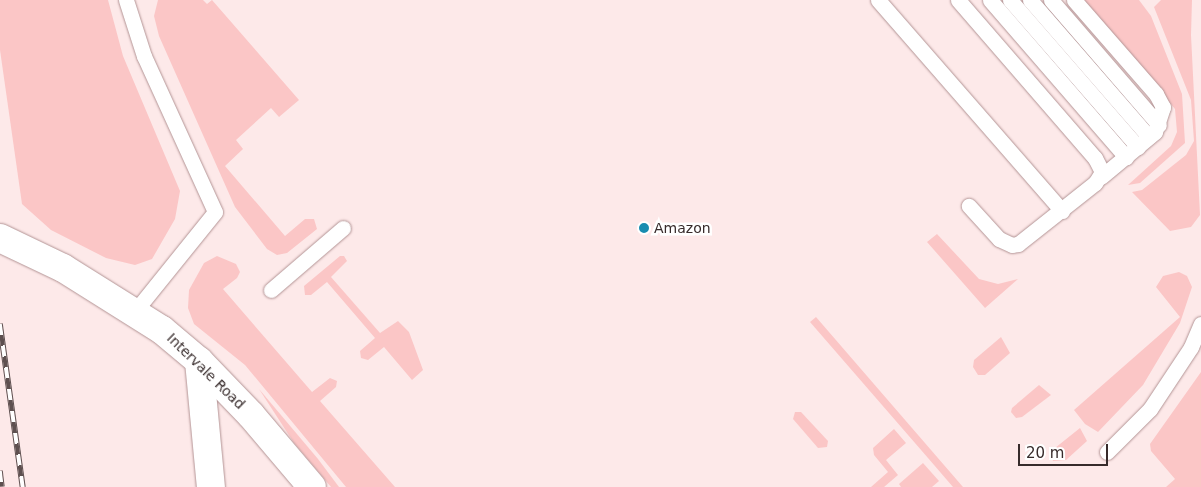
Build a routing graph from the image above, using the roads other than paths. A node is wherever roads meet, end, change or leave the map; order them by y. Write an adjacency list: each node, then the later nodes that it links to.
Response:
1 (126, 0): 18 (lane)
2 (878, 0): 14 (lane)
3 (958, 0): 12 (lane)
4 (990, 0): 11 (lane)
5 (1010, 0): 10 (lane)
6 (1030, 0): 10 (lane)
7 (1051, 0): 9 (lane)
8 (1074, 0): 9 (lane)
9 (1159, 125): 10 (lane)
10 (1143, 142): 11 (lane)
11 (1126, 157): 12 (lane)
12 (1101, 177): 14 (lane)
13 (969, 206): 14 (lane)
14 (1062, 211)
15 (343, 228): 17 (lane)
16 (0, 238): 18 (main road, Intervale Road)
17 (271, 290)
18 (135, 311): 20 (main road, Intervale Road)
19 (1201, 324): 21 (lane)
20 (199, 361): 22 (main road); 23 (main road, Intervale Road)
21 (1107, 452)
22 (211, 487)
23 (312, 487)

